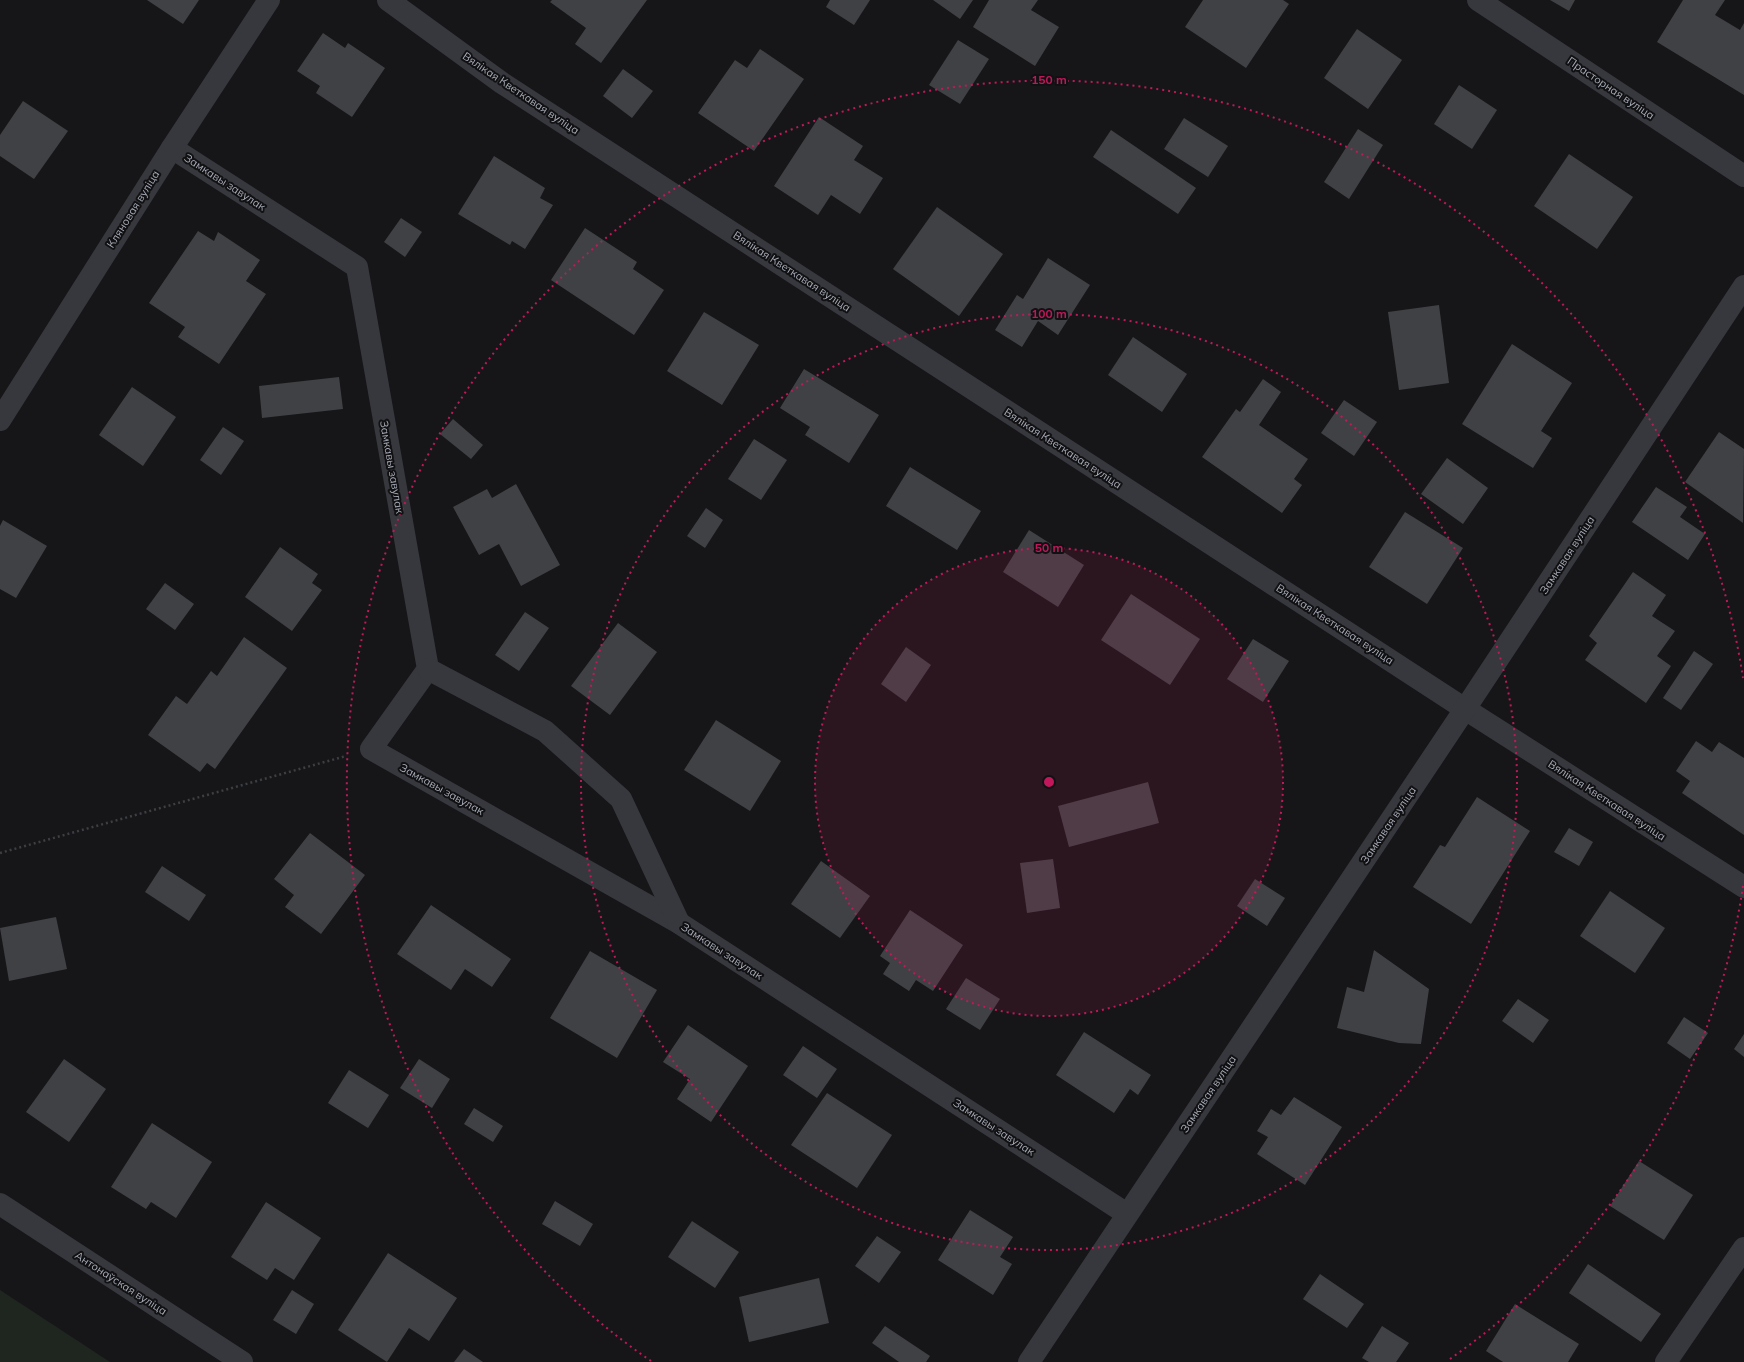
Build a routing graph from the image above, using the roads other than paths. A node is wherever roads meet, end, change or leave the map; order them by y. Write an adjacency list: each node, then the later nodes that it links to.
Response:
1 (269, 0): 4 (street, Кляновая вуліца)
2 (388, 0): 9 (street, Вялікая Кветкавая вуліца)
3 (1478, 0): 5 (street, Прасторная вуліца)
4 (172, 148): 7 (street, Кляновая вуліца); 8 (street, Замкавы завулак)
5 (1744, 176)
6 (1744, 286): 9 (street, Замкавая вуліца)
7 (0, 420)
8 (428, 669): 11 (street); 11 (street, Замкавы завулак)
9 (1465, 709): 10 (street, Вялікая Кветкавая вуліца); 13 (street, Замкавая вуліца)
10 (1744, 887)
11 (679, 923): 13 (street, Замкавы завулак)
12 (0, 1204): 15 (street, Антонаўская вуліца)
13 (1127, 1214): 16 (street, Замкавая вуліца)
14 (1744, 1248): 17 (street)
15 (242, 1362)
16 (1029, 1362)
17 (1666, 1362)

